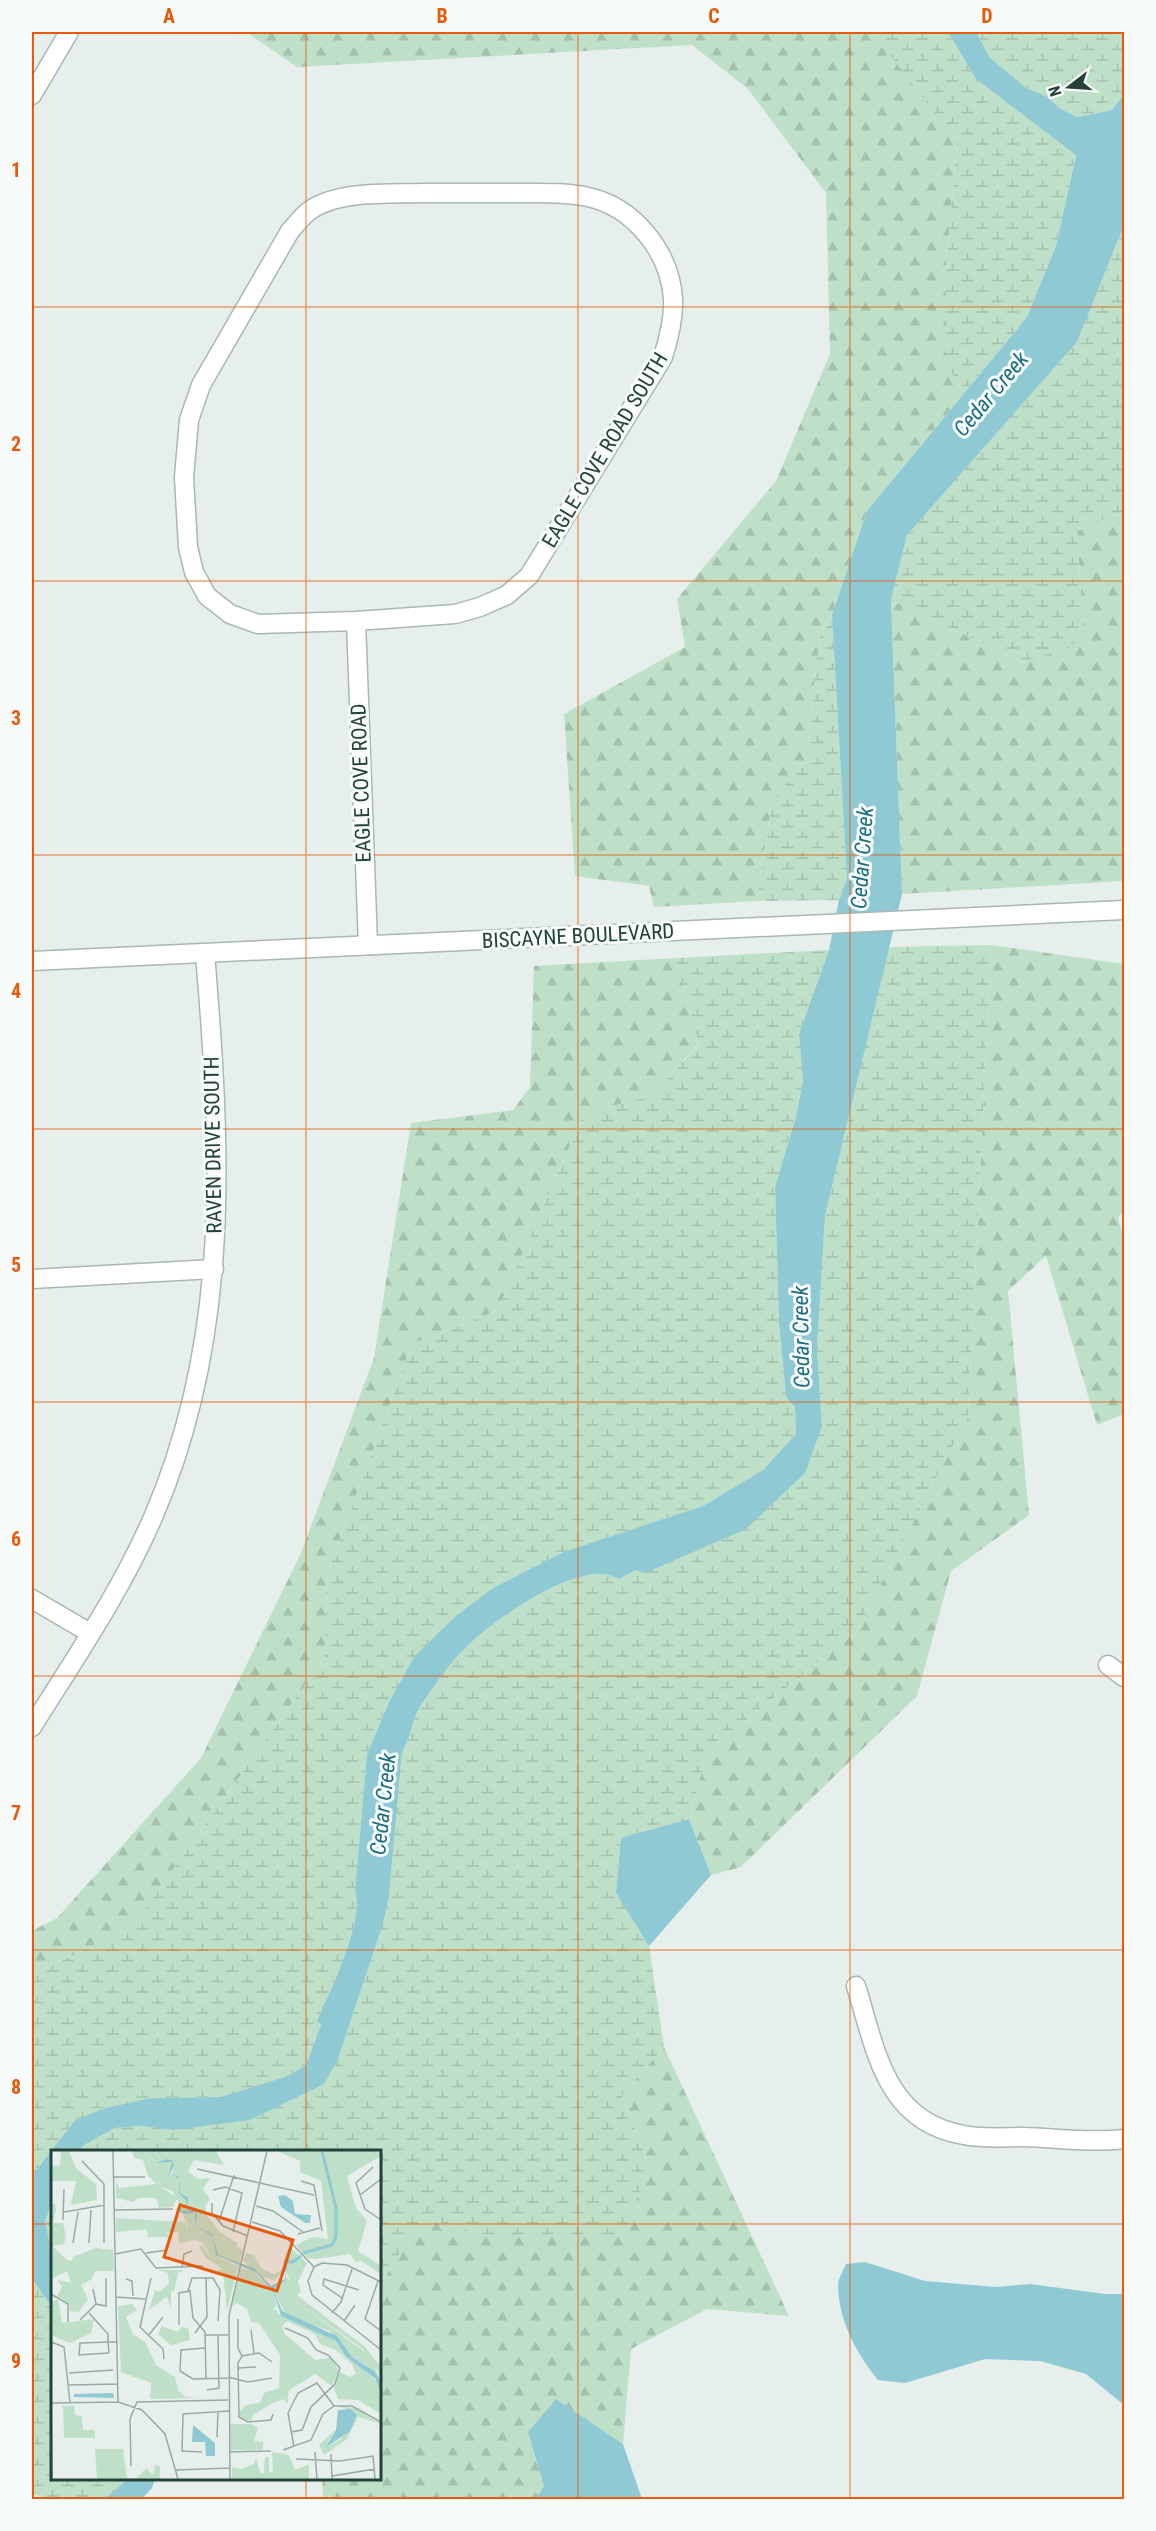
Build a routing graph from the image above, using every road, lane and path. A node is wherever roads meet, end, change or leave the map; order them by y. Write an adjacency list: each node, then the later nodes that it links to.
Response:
1 (69, 32): 2 (street)
2 (32, 95)
3 (356, 621): 3 (street, EAGLE COVE ROAD SOUTH); 5 (street, EAGLE COVE ROAD)
4 (1125, 910): 5 (street, BISCAYNE BOULEVARD)
5 (368, 945): 6 (street, BISCAYNE BOULEVARD)
6 (205, 954): 7 (street, BISCAYNE BOULEVARD); 8 (street, RAVEN DRIVE SOUTH)
7 (32, 961)
8 (213, 1269): 9 (street); 11 (street, RAVEN DRIVE SOUTH)
9 (32, 1279)
10 (32, 1599): 11 (street)
11 (90, 1633): 14 (street, RAVEN DRIVE SOUTH)
12 (1108, 1665): 13 (street)
13 (1125, 1677)
14 (32, 1726)
15 (856, 1986): 16 (street)
16 (1125, 2139)

